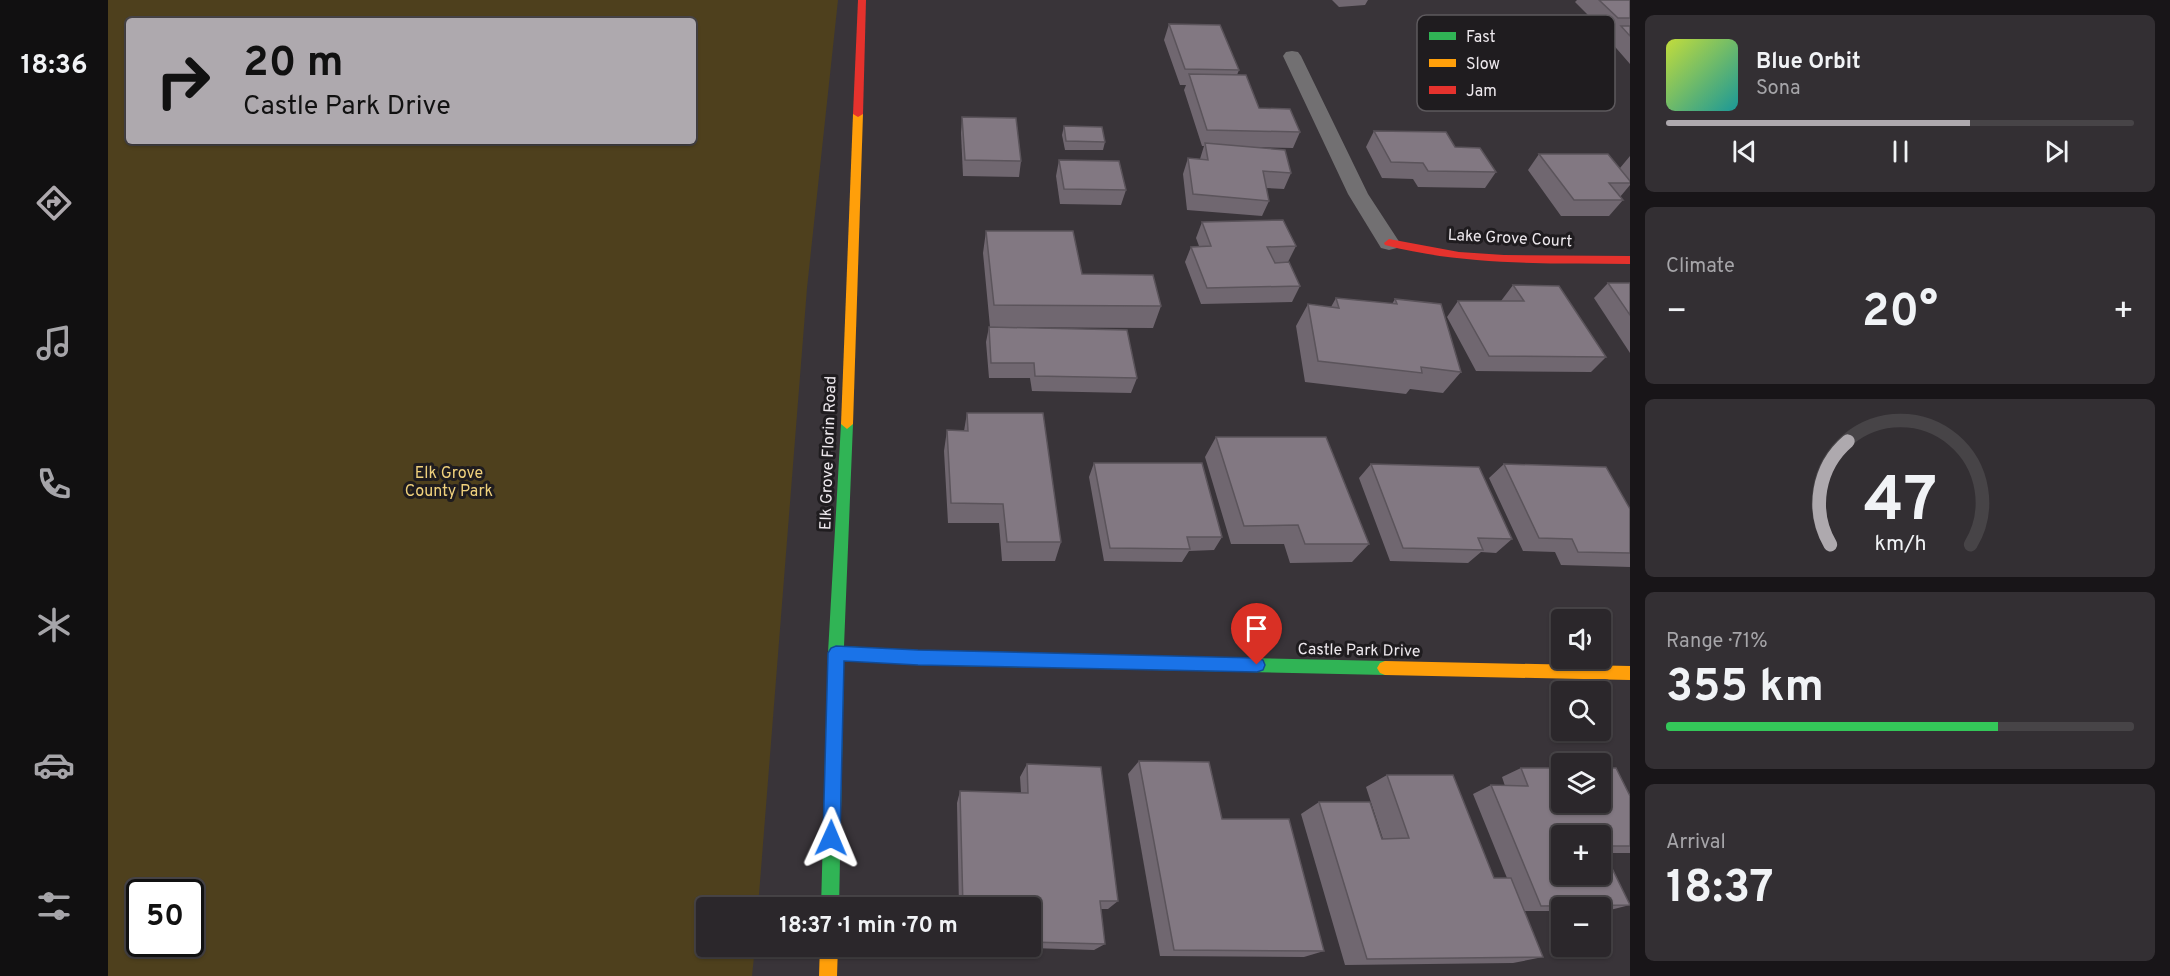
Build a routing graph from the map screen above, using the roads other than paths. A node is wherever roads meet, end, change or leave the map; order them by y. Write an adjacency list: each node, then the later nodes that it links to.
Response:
1 (862, 0): 5 (main road, Elk Grove Florin Road)
2 (1292, 56): 3 (lane)
3 (1389, 243): 4 (main road, Lake Grove Court)
4 (1630, 260)
5 (836, 653): 6 (main road, Castle Park Drive); 7 (main road, Elk Grove Florin Road)
6 (1630, 673)
7 (830, 897)
8 (829, 957): 9 (main road)
9 (828, 976)

